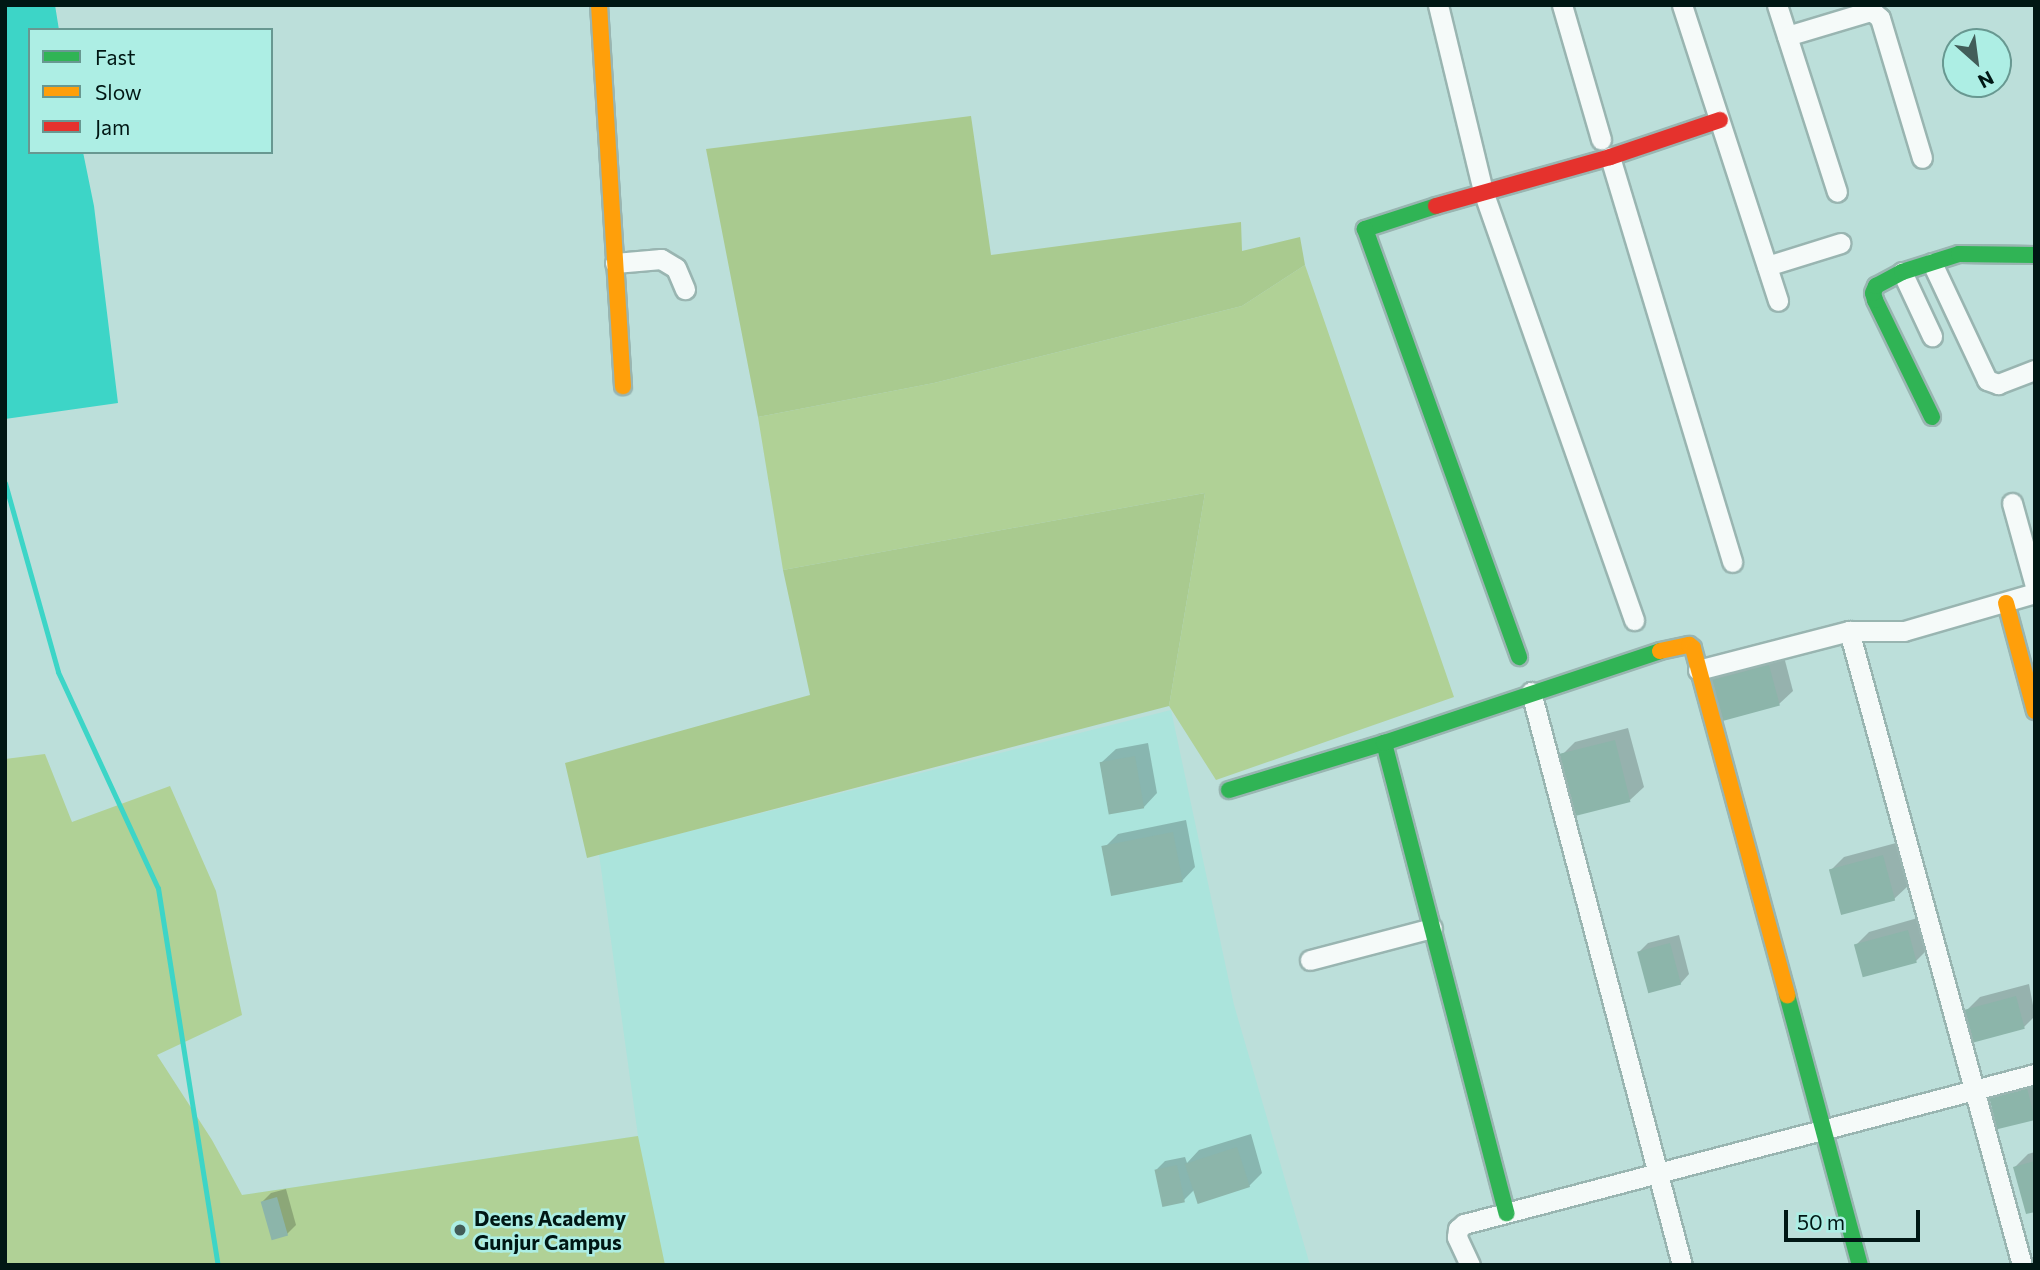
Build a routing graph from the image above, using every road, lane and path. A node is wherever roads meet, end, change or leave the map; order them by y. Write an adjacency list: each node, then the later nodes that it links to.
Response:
1 (599, 5): 15 (street)
2 (1438, 5): 11 (street)
3 (1562, 5): 8 (street)
4 (1682, 5): 7 (street)
5 (1777, 5): 6 (street)
6 (1787, 36): 10 (street); 12 (street)
7 (1720, 120): 9 (street); 17 (street)
8 (1601, 139)
9 (1610, 158): 11 (street); 26 (street)
10 (1922, 158)
11 (1483, 191): 30 (street); 32 (street)
12 (1838, 192)
13 (1841, 243): 17 (street)
14 (2035, 256): 16 (street)
15 (615, 263): 19 (street); 23 (street)
16 (1932, 263): 18 (street); 22 (street)
17 (1767, 267): 20 (street)
18 (1902, 272): 21 (street); 24 (street)
19 (685, 289)
20 (1778, 301)
21 (1932, 336)
22 (2035, 370)
23 (624, 386)
24 (1932, 417)
25 (2012, 503): 27 (street)
26 (1732, 562)
27 (2035, 586)
28 (2035, 593): 29 (street)
29 (2006, 603): 31 (street); 35 (street)
30 (1634, 620)
31 (1849, 631): 33 (street); 41 (street)
32 (1519, 657)
33 (1698, 670): 34 (street); 42 (street)
34 (1531, 692): 36 (street); 43 (street)
35 (2035, 711)
36 (1384, 743): 37 (street); 38 (street)
37 (1229, 790)
38 (1432, 928): 39 (street); 44 (street)
39 (1310, 960)
40 (2035, 1074): 41 (street)
41 (1977, 1090): 42 (street); 48 (street)
42 (1822, 1130): 43 (street); 47 (street)
43 (1658, 1174): 44 (street); 46 (street)
44 (1506, 1213): 45 (street)
45 (1470, 1265)
46 (1682, 1265)
47 (1860, 1265)
48 (2022, 1265)

